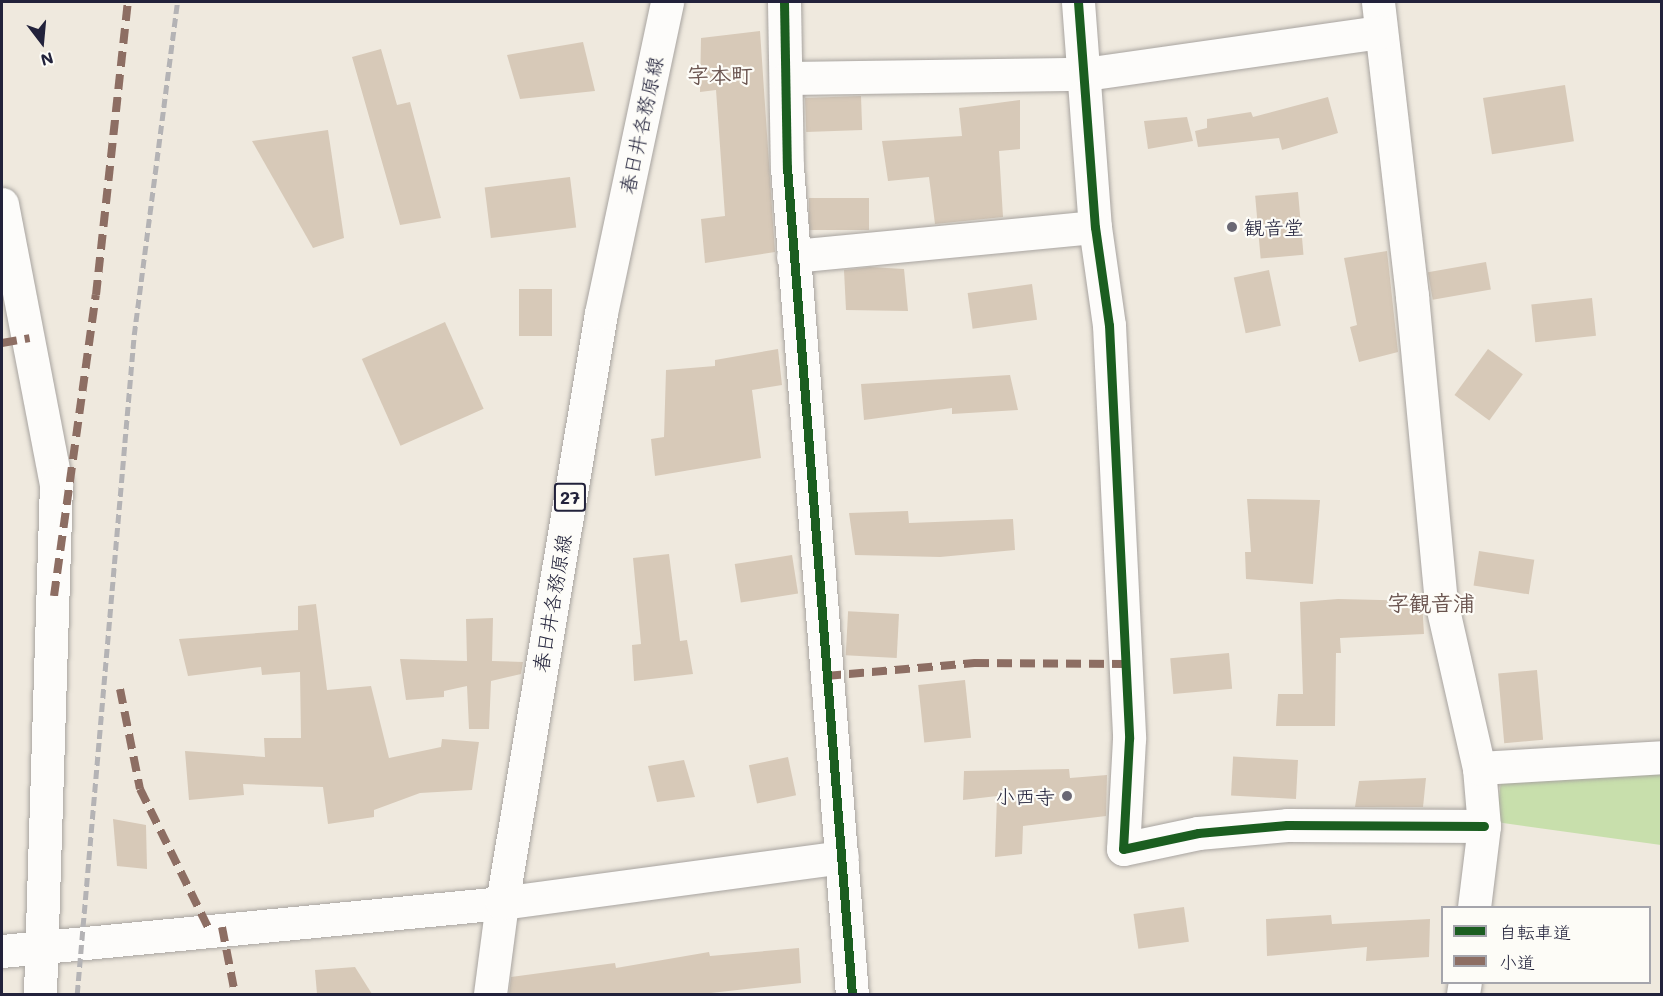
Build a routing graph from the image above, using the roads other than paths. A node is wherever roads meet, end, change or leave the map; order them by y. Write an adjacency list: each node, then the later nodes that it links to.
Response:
1 (667, 2): 14 (street, 春日井各務原線 / 27)
2 (784, 2): 6 (street)
3 (1077, 2): 5 (street)
4 (1379, 17): 5 (street); 11 (street)
5 (1085, 74): 6 (street); 8 (street)
6 (788, 78): 9 (street)
7 (2, 204): 16 (street)
8 (1095, 227): 9 (street); 12 (street)
9 (793, 256): 13 (street)
10 (1662, 757): 11 (street)
11 (1479, 768): 12 (street)
12 (1484, 826): 15 (street)
13 (842, 857): 14 (street); 20 (street)
14 (501, 903): 16 (street); 19 (street, 春日井各務原線 / 27)
15 (1474, 906)
16 (42, 947): 17 (street); 18 (street)
17 (2, 951)
18 (40, 994)
19 (490, 994)
20 (852, 994)

